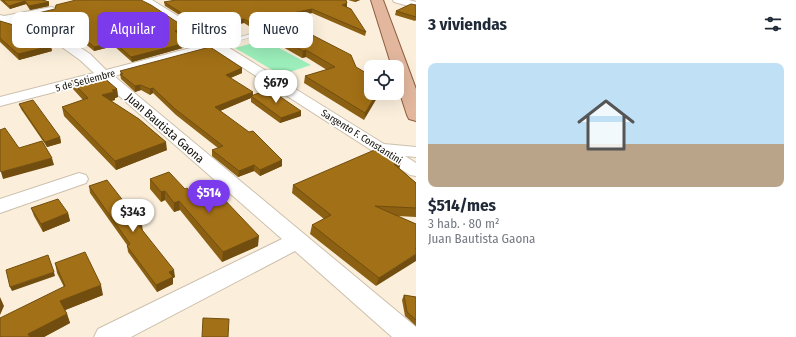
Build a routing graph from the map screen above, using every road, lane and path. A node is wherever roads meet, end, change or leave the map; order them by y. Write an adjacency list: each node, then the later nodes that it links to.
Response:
1 (146, 0): 7 (street, Sargento F. Constantini)
2 (377, 0): 12 (main road)
3 (398, 0): 4 (street)
4 (416, 5)
5 (51, 10): 6 (street)
6 (1, 19): 10 (street, Juan Bautista Gaona)
7 (177, 20)
8 (205, 48): 10 (street, 5 de Setiembre)
9 (221, 48): 13 (street, Sargento F. Constantini)
10 (104, 76): 11 (street, 5 de Setiembre); 18 (street, Juan Bautista Gaona)
11 (0, 102)
12 (416, 115)
13 (374, 144): 14 (street); 15 (street, Sargento F. Constantini)
14 (416, 152)
15 (416, 170)
16 (79, 179): 17 (street)
17 (0, 206)
18 (297, 241): 19 (street); 20 (street, Juan Bautista Gaona)
19 (107, 337)
20 (410, 337)

